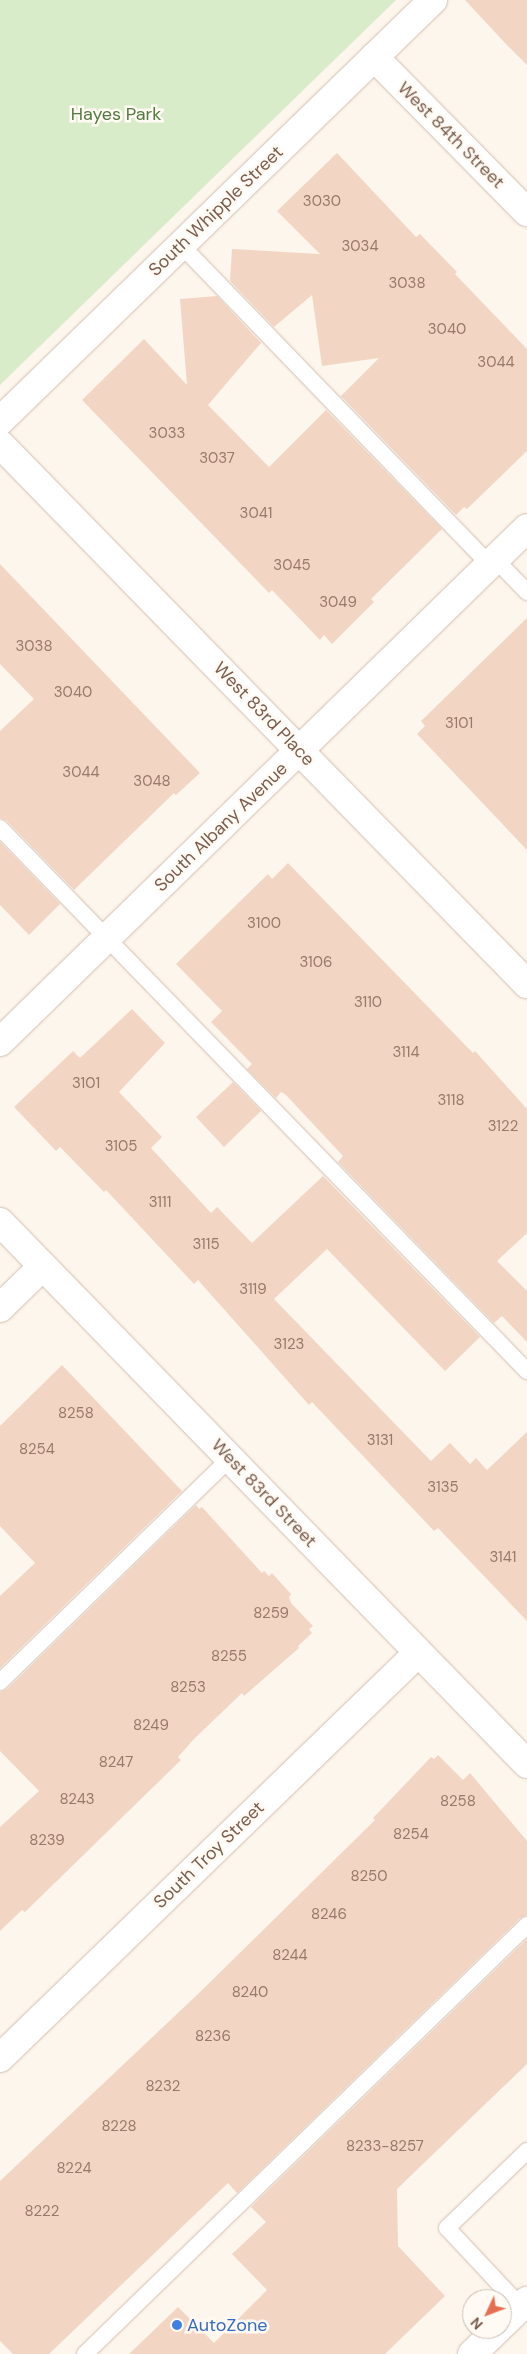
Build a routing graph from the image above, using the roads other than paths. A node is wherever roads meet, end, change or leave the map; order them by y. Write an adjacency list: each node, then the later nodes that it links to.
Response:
1 (432, 0): 2 (street, South Whipple Street)
2 (374, 57): 3 (street, West 84th Street); 4 (street, South Whipple Street)
3 (527, 212)
4 (181, 245): 5 (street, South Whipple Street); 8 (lane)
5 (0, 421)
6 (0, 444): 10 (street, West 83rd Place)
7 (527, 528): 8 (street, South Albany Avenue)
8 (492, 562): 9 (lane); 10 (street, South Albany Avenue)
9 (527, 592)
10 (299, 750): 12 (street, South Albany Avenue); 13 (street, West 83rd Place)
11 (0, 828): 12 (lane)
12 (107, 938): 14 (street, South Albany Avenue); 18 (lane)
13 (527, 984)
14 (0, 1042)
15 (0, 1222): 16 (street, West 83rd Street)
16 (43, 1266): 17 (street); 19 (street, West 83rd Street)
17 (0, 1308)
18 (527, 1371)
19 (230, 1458): 20 (street, West 83rd Street); 21 (lane)
20 (418, 1653): 22 (street, West 83rd Street); 24 (street, South Troy Street)
21 (0, 1682)
22 (527, 1764)
23 (527, 1925): 28 (lane)
24 (0, 2058)
25 (527, 2151): 26 (lane)
26 (517, 2311)
27 (488, 2339): 29 (street)
28 (85, 2354)
29 (472, 2354)

